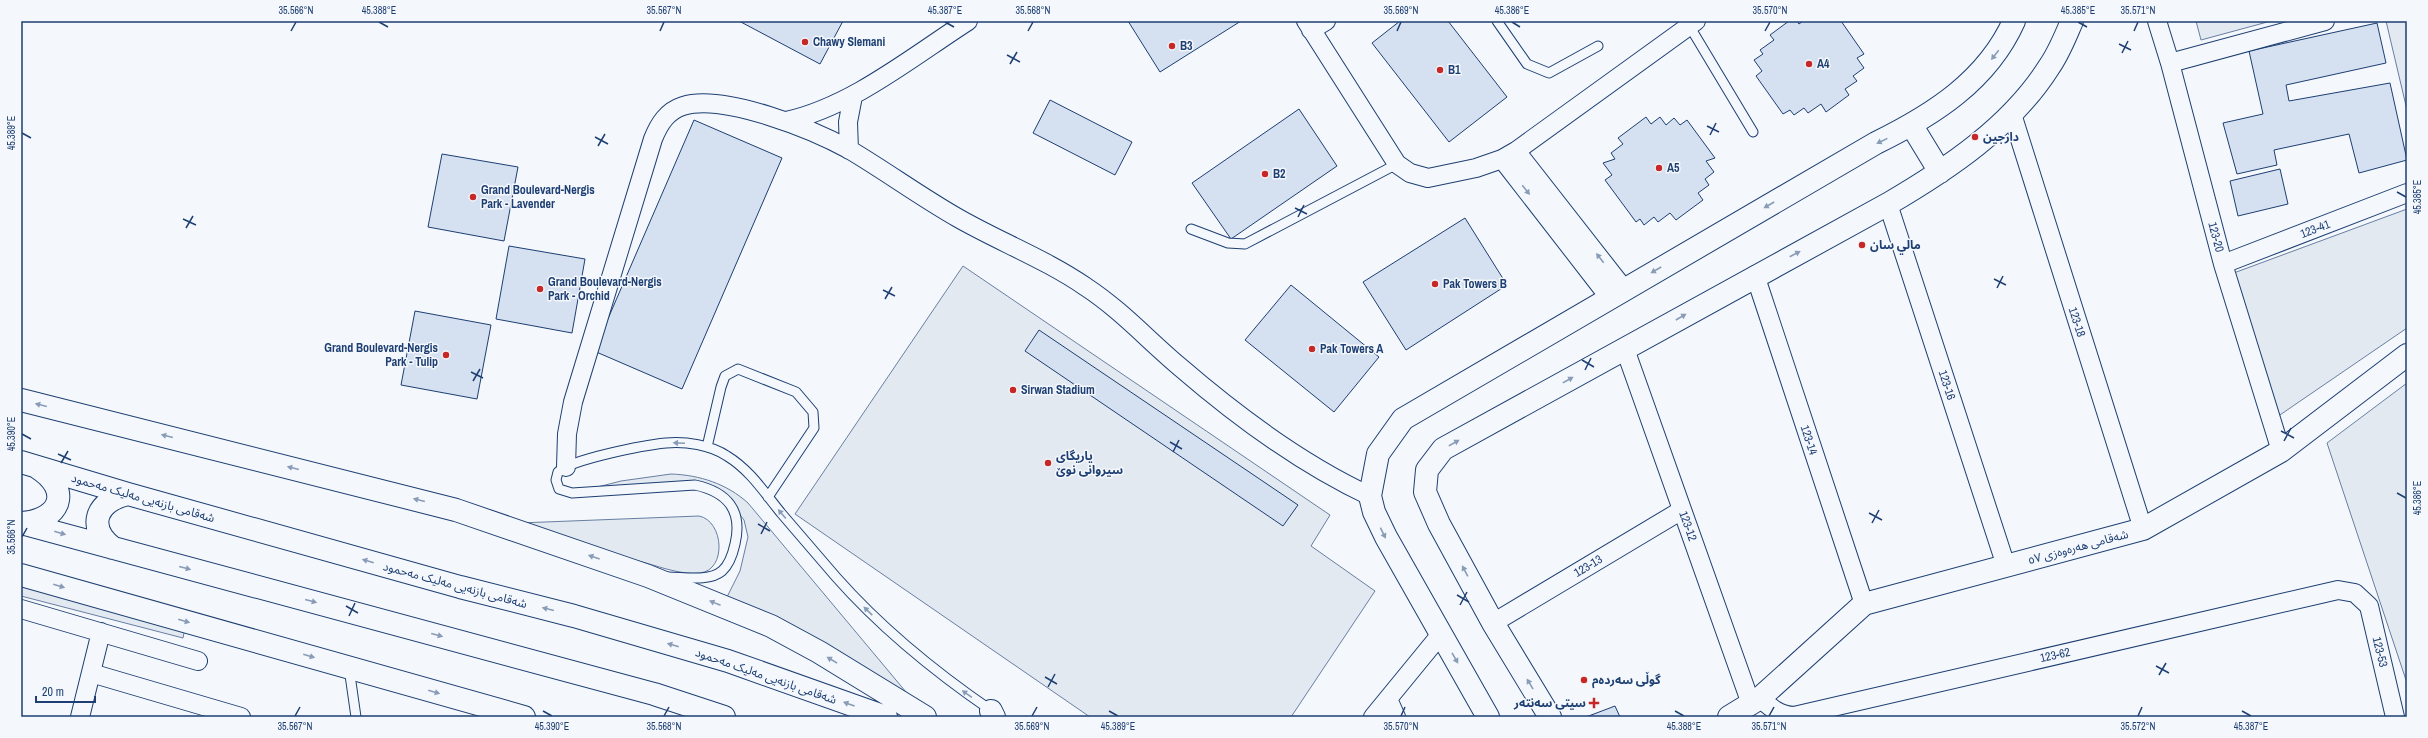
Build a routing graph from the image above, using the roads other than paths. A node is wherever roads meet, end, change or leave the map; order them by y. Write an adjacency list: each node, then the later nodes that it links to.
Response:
1 (968, 21): 11 (street)
2 (1497, 21): 9 (lane)
3 (2014, 21): 14 (main road, one-way to 14)
4 (2072, 21): 12 (main road)
5 (2157, 21): 10 (street, 123-20)
6 (2325, 21): 10 (street)
7 (1315, 24): 18 (street)
8 (1693, 24): 15 (lane); 17 (street)
9 (1598, 46)
10 (2170, 63): 23 (street, 123-20)
11 (853, 96): 13 (street); 16 (street)
12 (2012, 114): 19 (main road); 38 (street, 123-18)
13 (786, 121): 16 (street); 32 (street)
14 (1912, 126): 19 (main road); 25 (main road, one-way to 25)
15 (1752, 132)
16 (849, 150): 34 (street)
17 (1509, 155): 18 (street); 25 (street)
18 (1397, 164): 22 (lane)
19 (1940, 172): 21 (main road)
20 (2407, 193): 23 (street, 123-41)
21 (1888, 204): 24 (main road, one-way to 21); 40 (street, 123-16)
22 (1191, 229)
23 (2223, 264): 30 (street, 123-20)
24 (1755, 275): 26 (main road, one-way to 24); 44 (street, 123-14)
25 (1617, 293): 34 (main road)
26 (1625, 349): 36 (street, 123-12); 46 (main road, one-way to 26)
27 (2407, 355): 30 (main road, شەقامی هەرەوەزی ٥٧)
28 (21, 400): 42 (main road, one-way to 28)
29 (706, 447): 32 (lane, one-way to 32); 35 (lane); 35 (lane)
30 (2281, 451): 38 (main road, شەقامی هەرەوەزی ٥٧)
31 (28, 464): 33 (main road, شەقامی بازنەیی مەلیک مەحمود); 37 (main road)
32 (566, 467): 42 (lane)
33 (128, 494): 39 (main road); 61 (main road, شەقامی بازنەیی مەلیک مەحمود, one-way to 33)
34 (1370, 496): 48 (main road, one-way to 48)
35 (768, 497): 55 (lane, one-way to 35)
36 (1682, 510): 46 (street, 123-13); 53 (street, 123-12)
37 (22, 523): 39 (main road, one-way to 39)
38 (2143, 529): 40 (main road, شەقامی هەرەوەزی ٥٧)
39 (113, 548): 60 (main road, one-way to 60)
40 (2006, 566): 44 (main road, شەقامی هەرەوەزی ٥٧)
41 (21, 575): 50 (main road, one-way to 50)
42 (648, 576): 62 (main road, one-way to 42)
43 (2355, 593): 53 (street, 123-62); 67 (street, 123-53)
44 (1864, 604): 53 (main road, شەقامی هەرەوەزی ٥٧)
45 (21, 609): 47 (street)
46 (1493, 623): 66 (main road, one-way to 46)
47 (101, 632): 49 (street); 51 (street)
48 (1441, 634): 52 (street); 65 (main road, one-way to 65)
49 (198, 660)
50 (349, 668): 54 (main road, one-way to 54); 58 (lane)
51 (91, 673): 56 (street); 57 (street)
52 (1388, 698): 63 (street); 64 (street)
53 (1744, 709)
54 (497, 713): 59 (main road)
55 (995, 715)
56 (232, 716)
57 (80, 717)
58 (356, 717)
59 (524, 717)
60 (724, 717)
61 (886, 717)
62 (925, 717)
63 (1373, 717)
64 (1396, 717)
65 (1488, 717)
66 (1550, 717)
67 (2395, 717)

